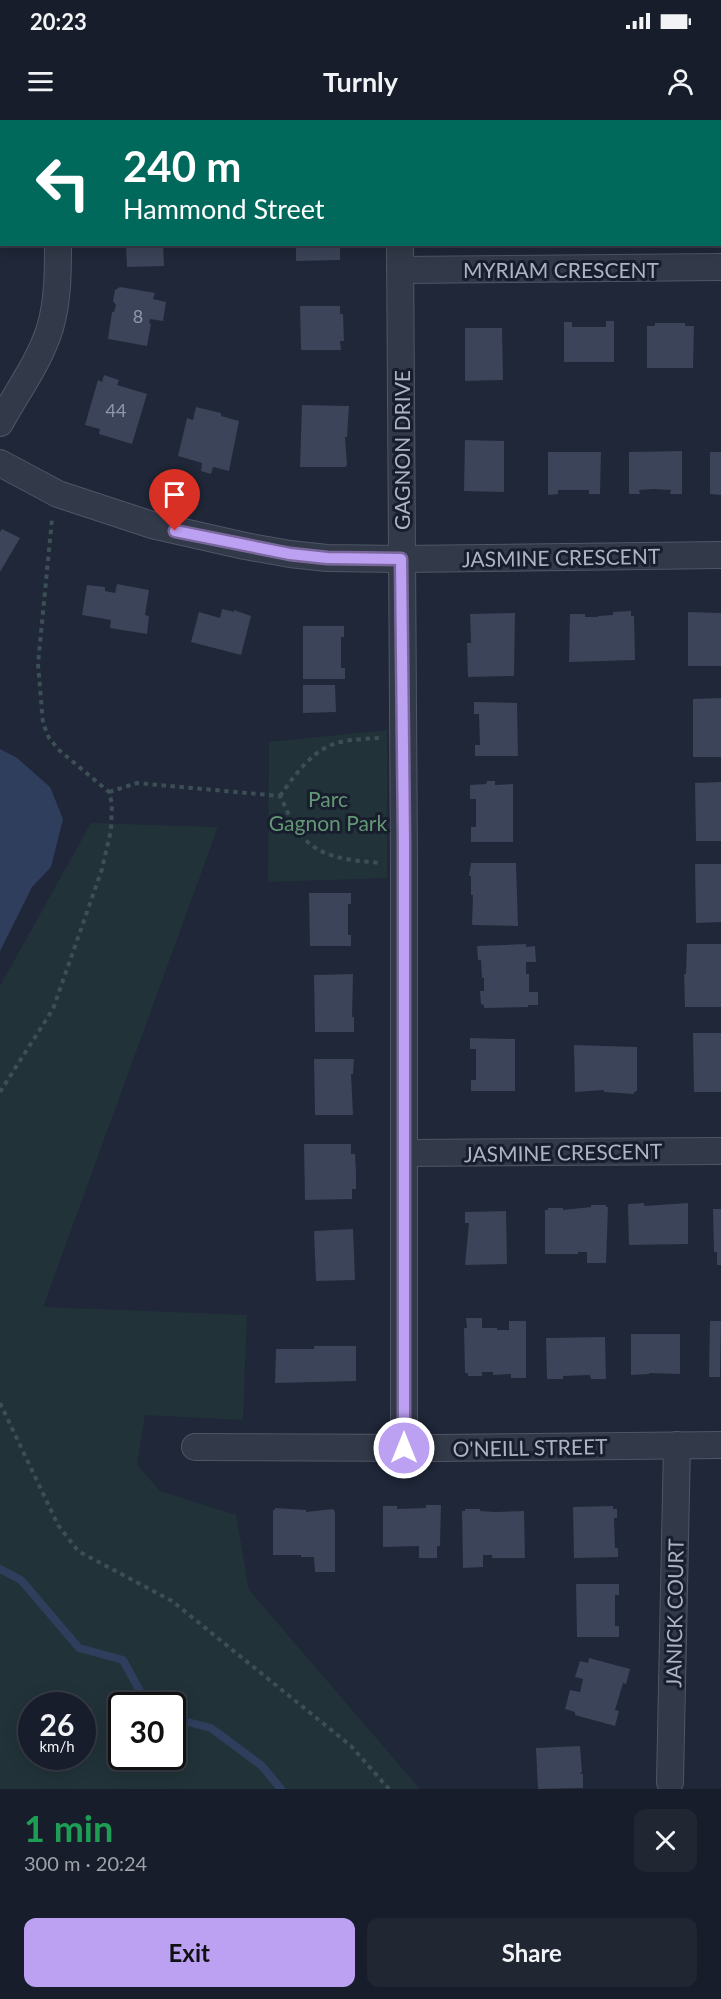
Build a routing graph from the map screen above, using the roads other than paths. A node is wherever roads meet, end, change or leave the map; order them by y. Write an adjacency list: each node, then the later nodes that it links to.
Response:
1 (58, 246): 5 (street)
2 (400, 246): 4 (street, GAGNON DRIVE)
3 (721, 267): 4 (street, MYRIAM CRESCENT)
4 (400, 270): 8 (street, GAGNON DRIVE)
5 (0, 423)
6 (0, 463): 8 (street, JASMINE CRESCENT)
7 (721, 555): 8 (street, JASMINE CRESCENT)
8 (401, 559): 10 (street, GAGNON DRIVE)
9 (721, 1150): 10 (street, JASMINE CRESCENT)
10 (405, 1153): 14 (street, GAGNON DRIVE)
11 (677, 1445): 12 (street, O'NEILL STREET); 14 (street, O'NEILL STREET); 15 (street, JANICK COURT)
12 (721, 1445)
13 (195, 1447): 14 (street, O'NEILL STREET)
14 (404, 1448)
15 (670, 1782)

